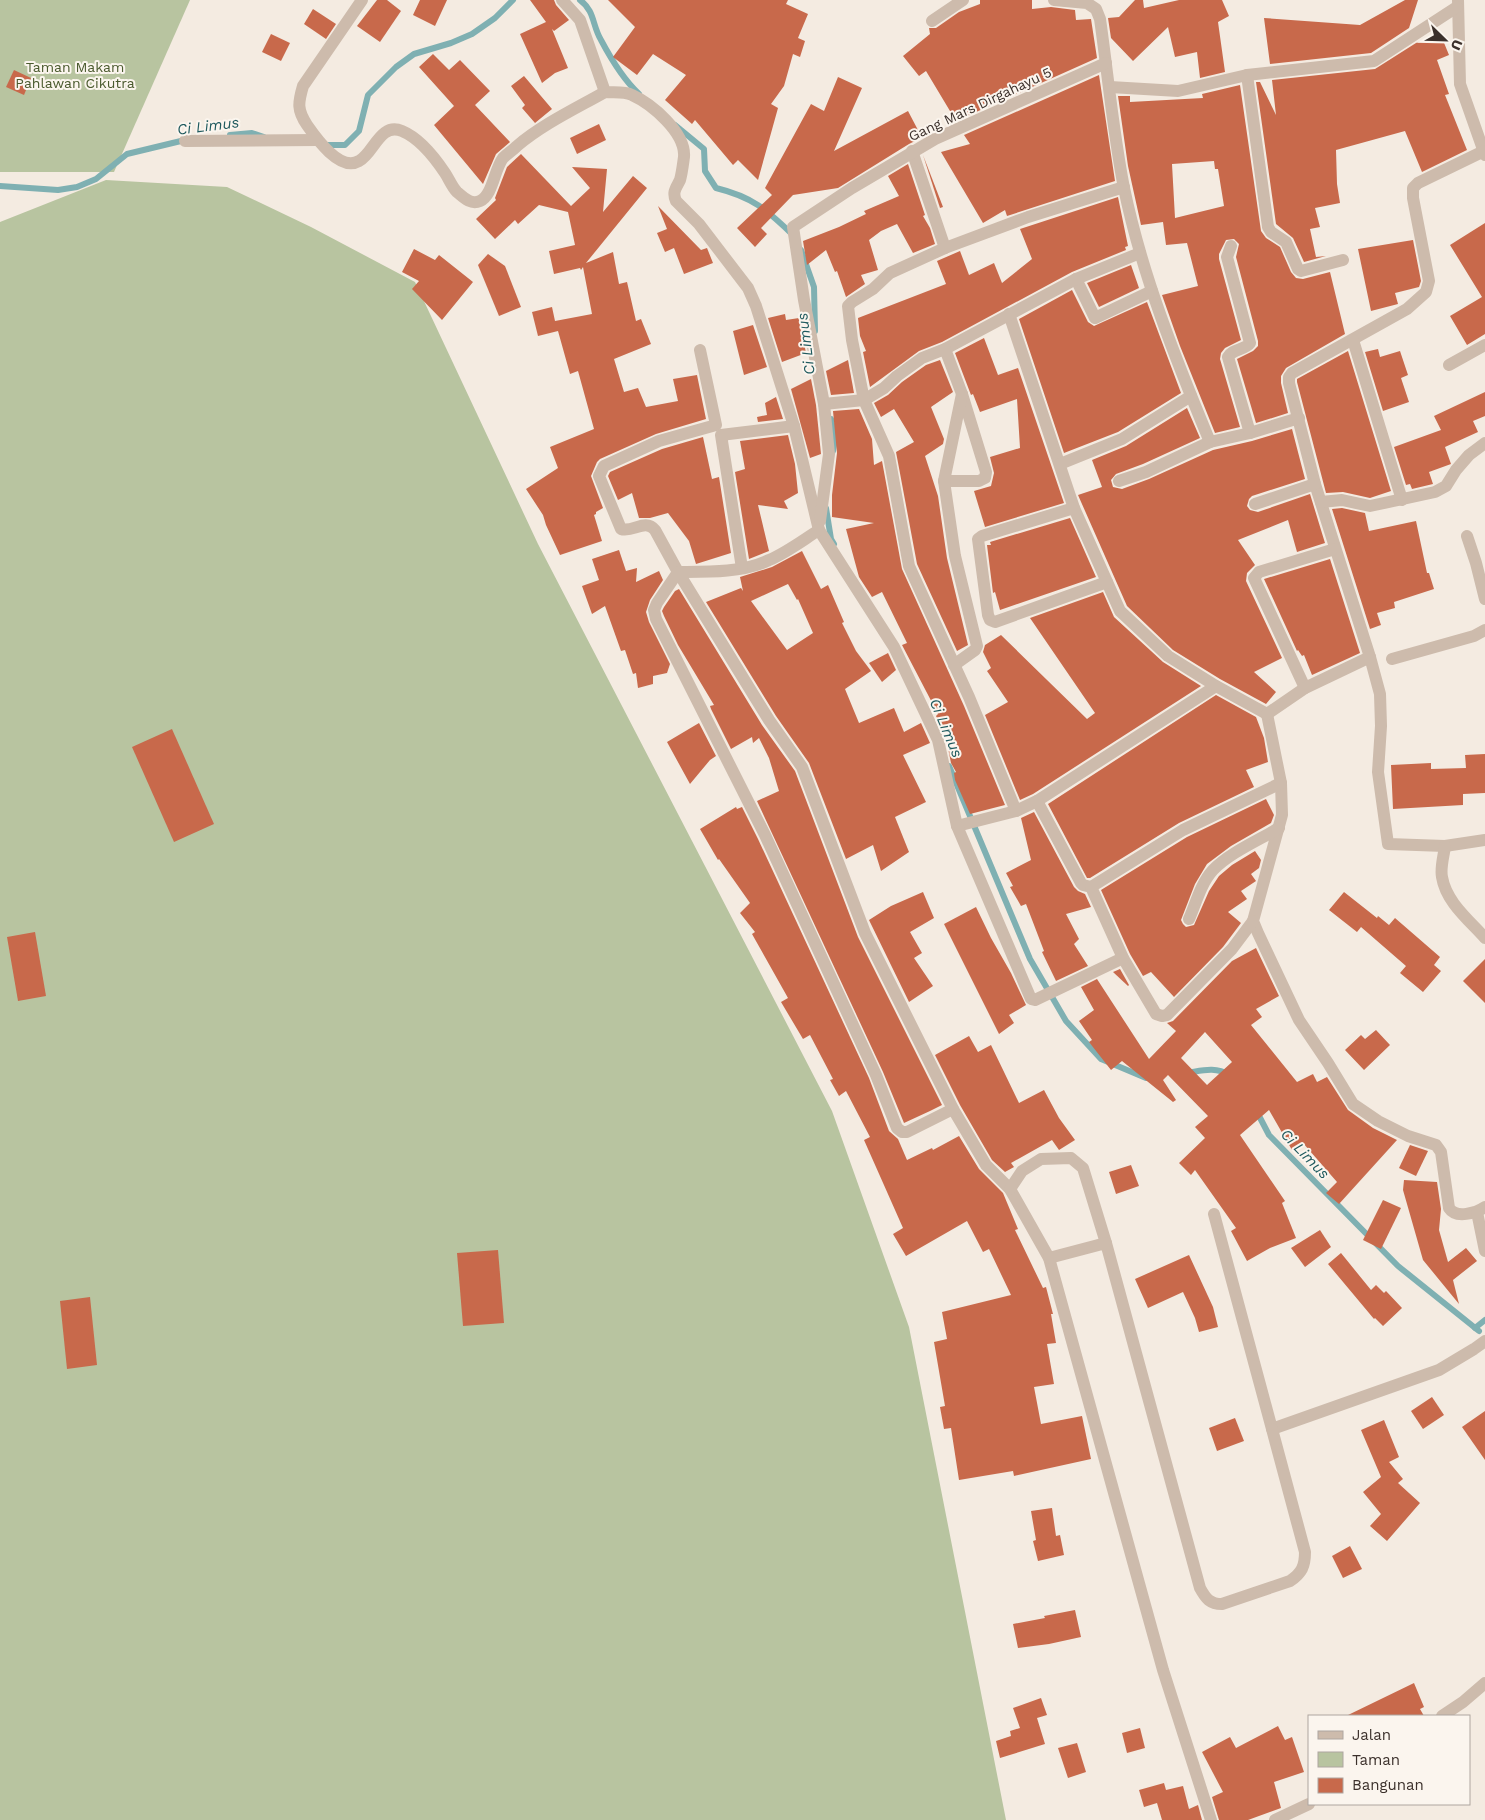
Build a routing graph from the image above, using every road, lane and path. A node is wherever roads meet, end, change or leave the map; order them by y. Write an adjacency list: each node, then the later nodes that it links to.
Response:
1 (362, 0): 11 (street)
2 (562, 0): 10 (street)
3 (963, 0): 6 (street)
4 (1054, 0): 7 (street)
5 (1457, 3): 8 (street); 14 (street)
6 (932, 20)
7 (1106, 63): 9 (street); 13 (street, Gang Mars Dirgahayu 5)
8 (1247, 75): 9 (street); 19 (street)
9 (1110, 87): 15 (street)
10 (605, 92): 11 (street); 33 (street)
11 (317, 140): 12 (street)
12 (185, 141)
13 (912, 151): 17 (street); 31 (street, Gang Mars Dirgahayu 5)
14 (1484, 153): 23 (street)
15 (1124, 187): 17 (street); 18 (street)
16 (1231, 246): 35 (street)
17 (945, 248): 30 (street)
18 (1140, 254): 20 (street); 21 (street)
19 (1343, 260)
20 (1076, 279): 21 (street); 22 (street)
21 (1152, 291): 29 (street)
22 (1009, 314): 25 (street); 38 (street)
23 (1353, 340): 32 (street); 42 (street)
24 (1485, 345): 27 (street)
25 (945, 349): 28 (street); 30 (street)
26 (700, 350): 34 (street)
27 (1449, 365)
28 (962, 394): 40 (street); 40 (street)
29 (1191, 396): 36 (street); 38 (street)
30 (864, 400): 31 (street); 57 (street)
31 (824, 404): 46 (street)
32 (1299, 418): 35 (street); 41 (street)
33 (794, 426): 34 (street); 46 (street)
34 (718, 430): 50 (street); 51 (street)
35 (1250, 433): 36 (street)
36 (1210, 442): 39 (street)
37 (1485, 443): 42 (street)
38 (1060, 464): 45 (street)
39 (1119, 481)
40 (944, 482): 57 (street)
41 (1315, 484): 43 (street); 44 (street)
42 (1402, 500): 43 (street)
43 (1321, 502): 48 (street)
44 (1255, 504)
45 (1074, 508): 52 (street); 52 (street)
46 (818, 530): 50 (street); 64 (street)
47 (1466, 536): 49 (street)
48 (1335, 549): 55 (street); 59 (street)
49 (1480, 561): 53 (street)
50 (742, 568): 51 (street)
51 (678, 572): 73 (street); 73 (street)
52 (1106, 582): 58 (street)
53 (1485, 599)
54 (1485, 630): 56 (street)
55 (1370, 658): 59 (street); 67 (street)
56 (1392, 659)
57 (954, 665): 63 (street)
58 (1216, 686): 60 (street); 62 (street)
59 (1305, 688): 60 (street)
60 (1267, 714): 61 (street)
61 (1281, 783): 65 (street); 68 (street)
62 (1037, 801): 63 (street); 68 (street)
63 (1016, 811): 64 (street)
64 (958, 826): 72 (street)
65 (1279, 828): 69 (street); 70 (street)
66 (1485, 840): 67 (street)
67 (1446, 846): 71 (street)
68 (1091, 887): 72 (street)
69 (1189, 919)
70 (1253, 921): 72 (street); 75 (street)
71 (1485, 938)
72 (1123, 958)
73 (953, 1109): 74 (street)
74 (1010, 1189): 77 (street); 79 (street)
75 (1481, 1210): 78 (street)
76 (1214, 1214): 81 (street)
77 (1106, 1243): 79 (street); 81 (street)
78 (1485, 1251)
79 (1049, 1258): 85 (street)
80 (1485, 1341): 81 (street)
81 (1272, 1429)
82 (1485, 1683): 83 (street)
83 (1444, 1715)
84 (1308, 1804): 86 (street)
85 (1211, 1820)
86 (1275, 1820)

